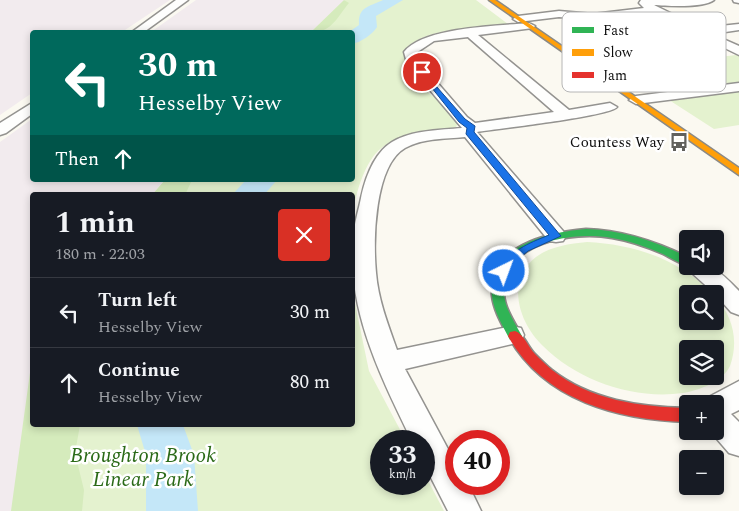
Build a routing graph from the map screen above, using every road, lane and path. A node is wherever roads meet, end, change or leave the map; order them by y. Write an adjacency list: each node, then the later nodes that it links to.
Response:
1 (183, 0): 13 (street)
2 (492, 0): 10 (street)
3 (500, 0): 10 (street)
4 (709, 0): 5 (street)
5 (642, 1): 6 (street)
6 (654, 10): 7 (street); 8 (street)
7 (637, 12)
8 (658, 12)
9 (562, 14): 10 (street)
10 (523, 21): 14 (street); 16 (street)
11 (739, 27): 12 (street)
12 (726, 29)
13 (140, 30)
14 (472, 33): 25 (street); 27 (street)
15 (726, 45): 17 (street)
16 (562, 47)
17 (739, 51)
18 (739, 87): 19 (street)
19 (726, 89)
20 (631, 92): 22 (street)
21 (702, 92): 22 (street)
22 (643, 100): 28 (street); 29 (street)
23 (610, 107): 25 (street)
24 (30, 108): 26 (street)
25 (566, 115): 27 (street)
26 (0, 130)
27 (471, 130): 30 (street); 36 (street)
28 (739, 160)
29 (739, 172)
30 (556, 236): 31 (street); 35 (street)
31 (679, 258)
32 (712, 275): 33 (street)
33 (730, 284): 34 (street)
34 (739, 306)
35 (512, 335): 36 (street); 39 (street)
36 (388, 362): 42 (street)
37 (739, 394): 38 (street)
38 (724, 404)
39 (679, 414)
40 (724, 426): 41 (street)
41 (739, 443)
42 (466, 511)

